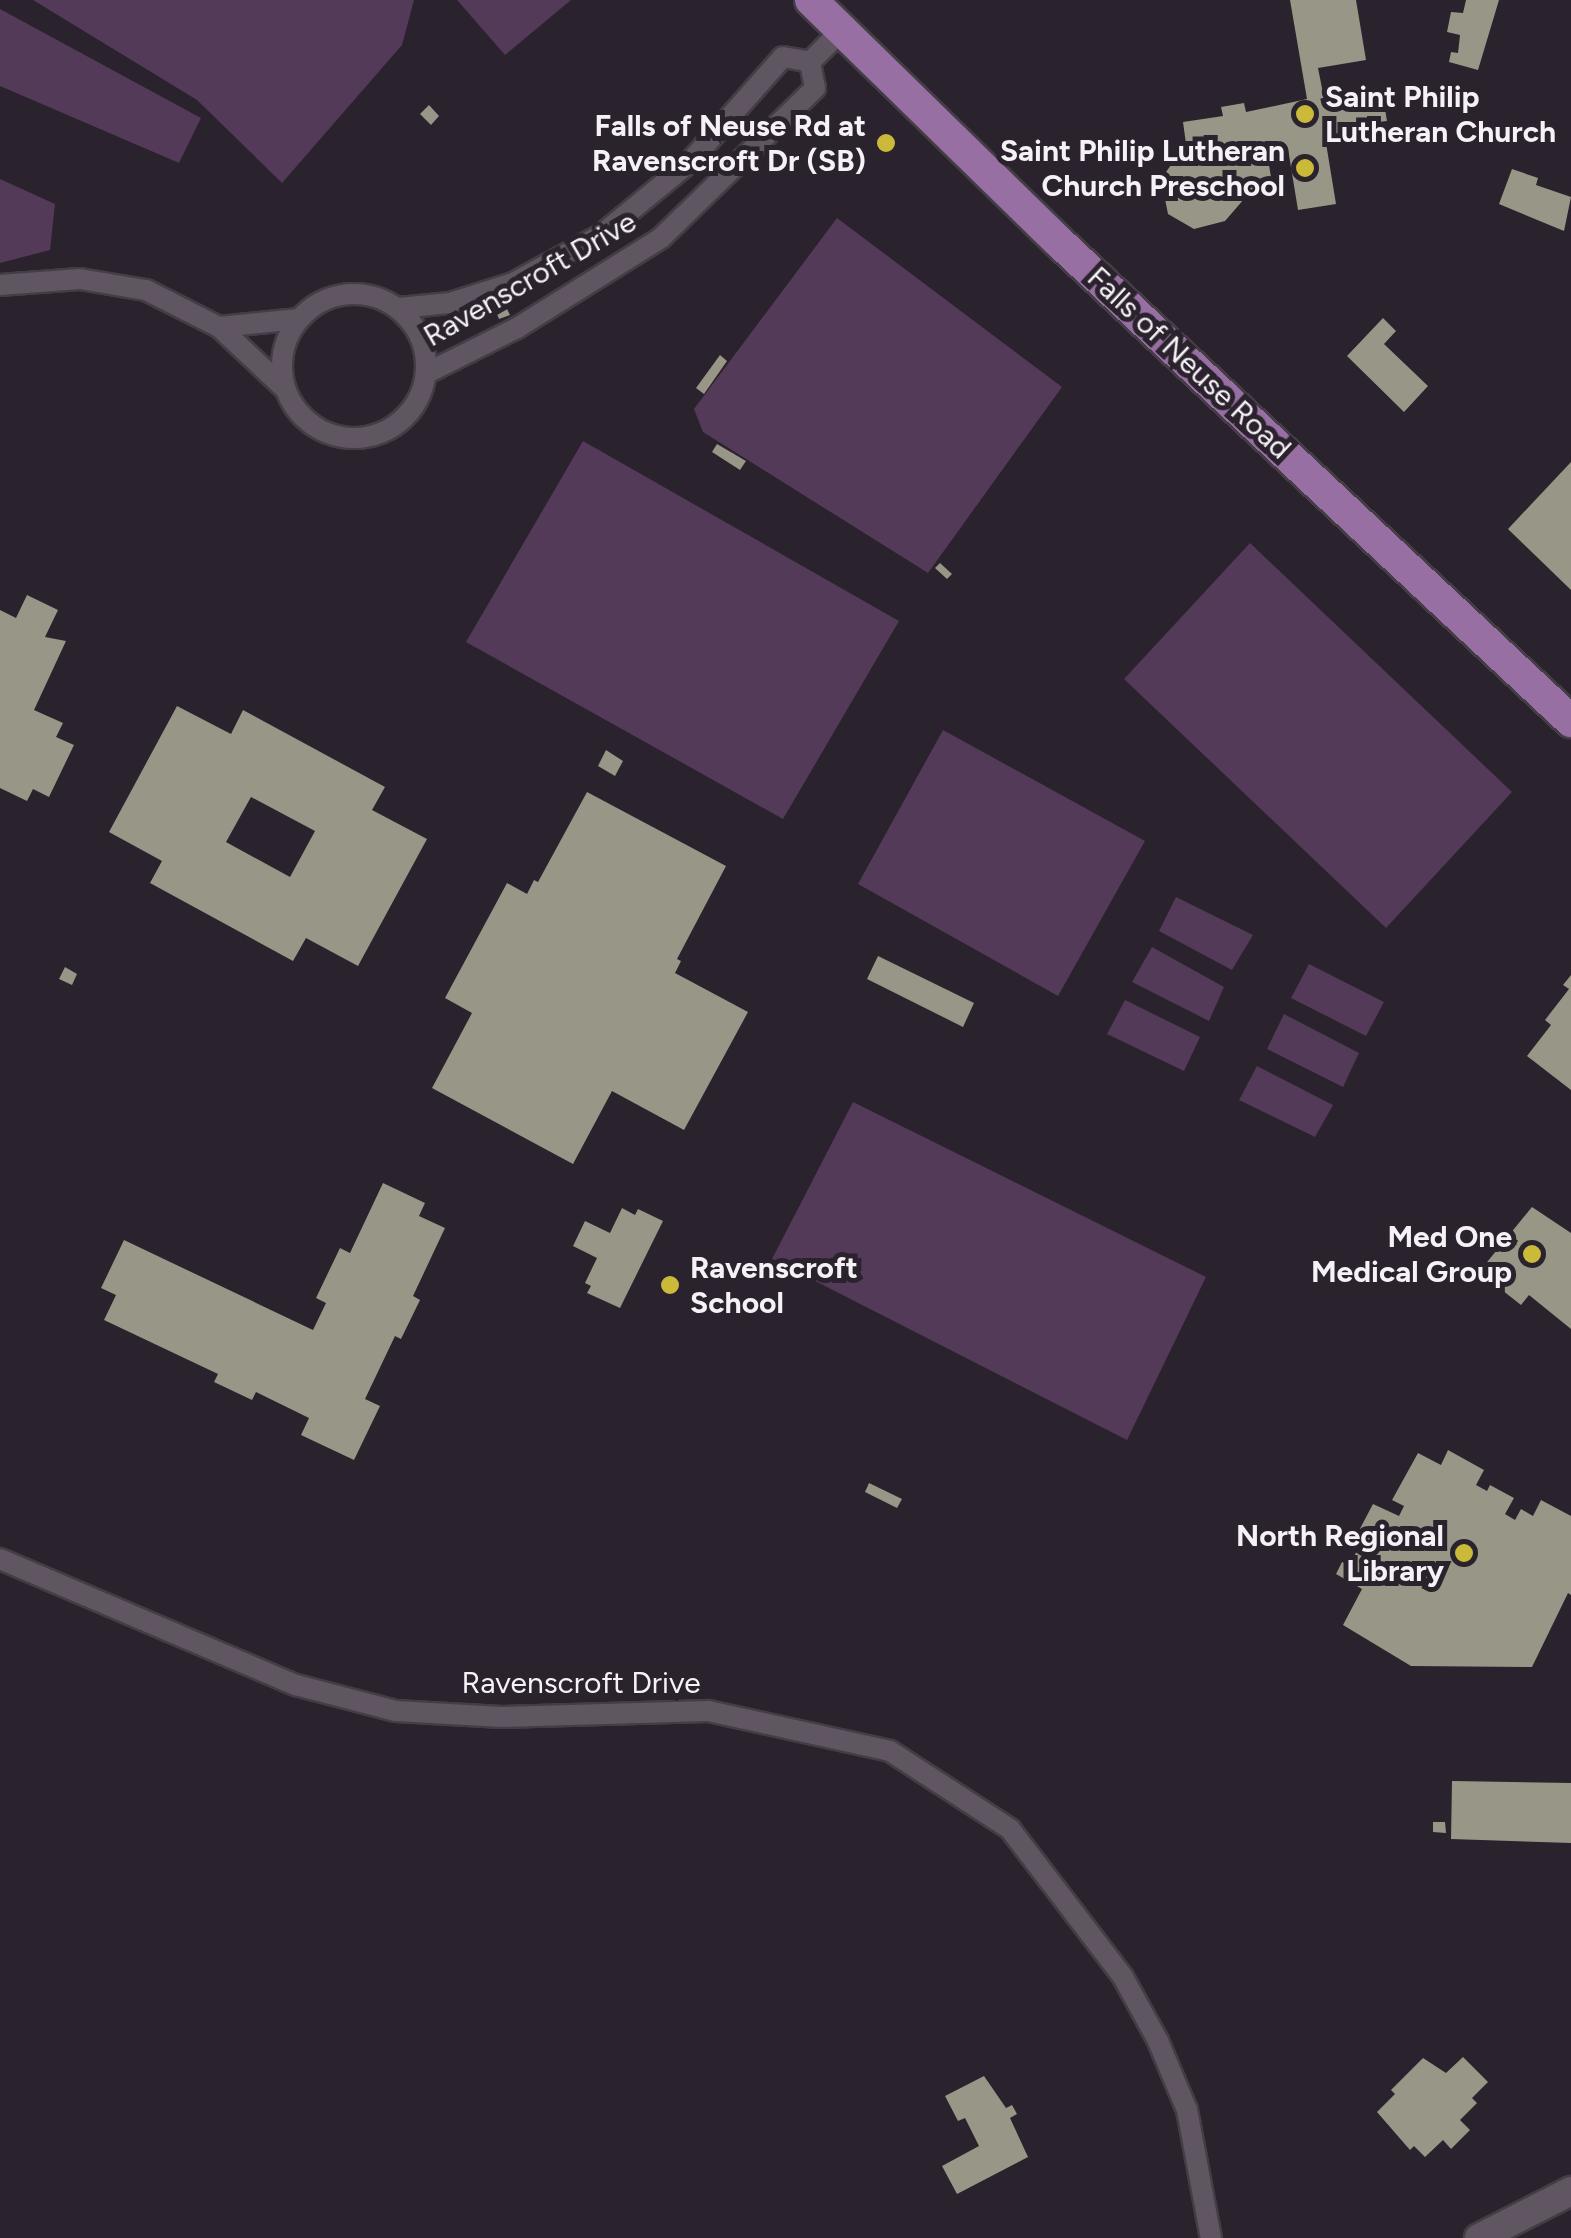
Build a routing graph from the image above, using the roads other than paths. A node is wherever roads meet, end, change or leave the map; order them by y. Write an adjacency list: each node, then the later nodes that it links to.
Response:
1 (811, 0): 2 (main road, Falls of Neuse Road)
2 (842, 29): 3 (street, Ravenscroft Drive); 12 (main road, Falls of Neuse Road)
3 (810, 62): 4 (street, Ravenscroft Drive); 7 (street, Ravenscroft Drive)
4 (526, 277): 6 (street, Ravenscroft Drive); 7 (street)
5 (0, 285): 9 (street, Ravenscroft Drive)
6 (398, 308): 8 (street, Ravenscroft Drive); 10 (street, Ravenscroft Drive)
7 (544, 312): 10 (street, Ravenscroft Drive)
8 (299, 319): 9 (street, Ravenscroft Drive); 11 (street)
9 (219, 327): 11 (street, Ravenscroft Drive)
10 (426, 373): 11 (street, Ravenscroft Drive)
11 (283, 387)
12 (1571, 721)
13 (0, 1559): 15 (street, Ravenscroft Drive)
14 (1571, 2191): 16 (street)
15 (1214, 2234)
16 (1479, 2238)

